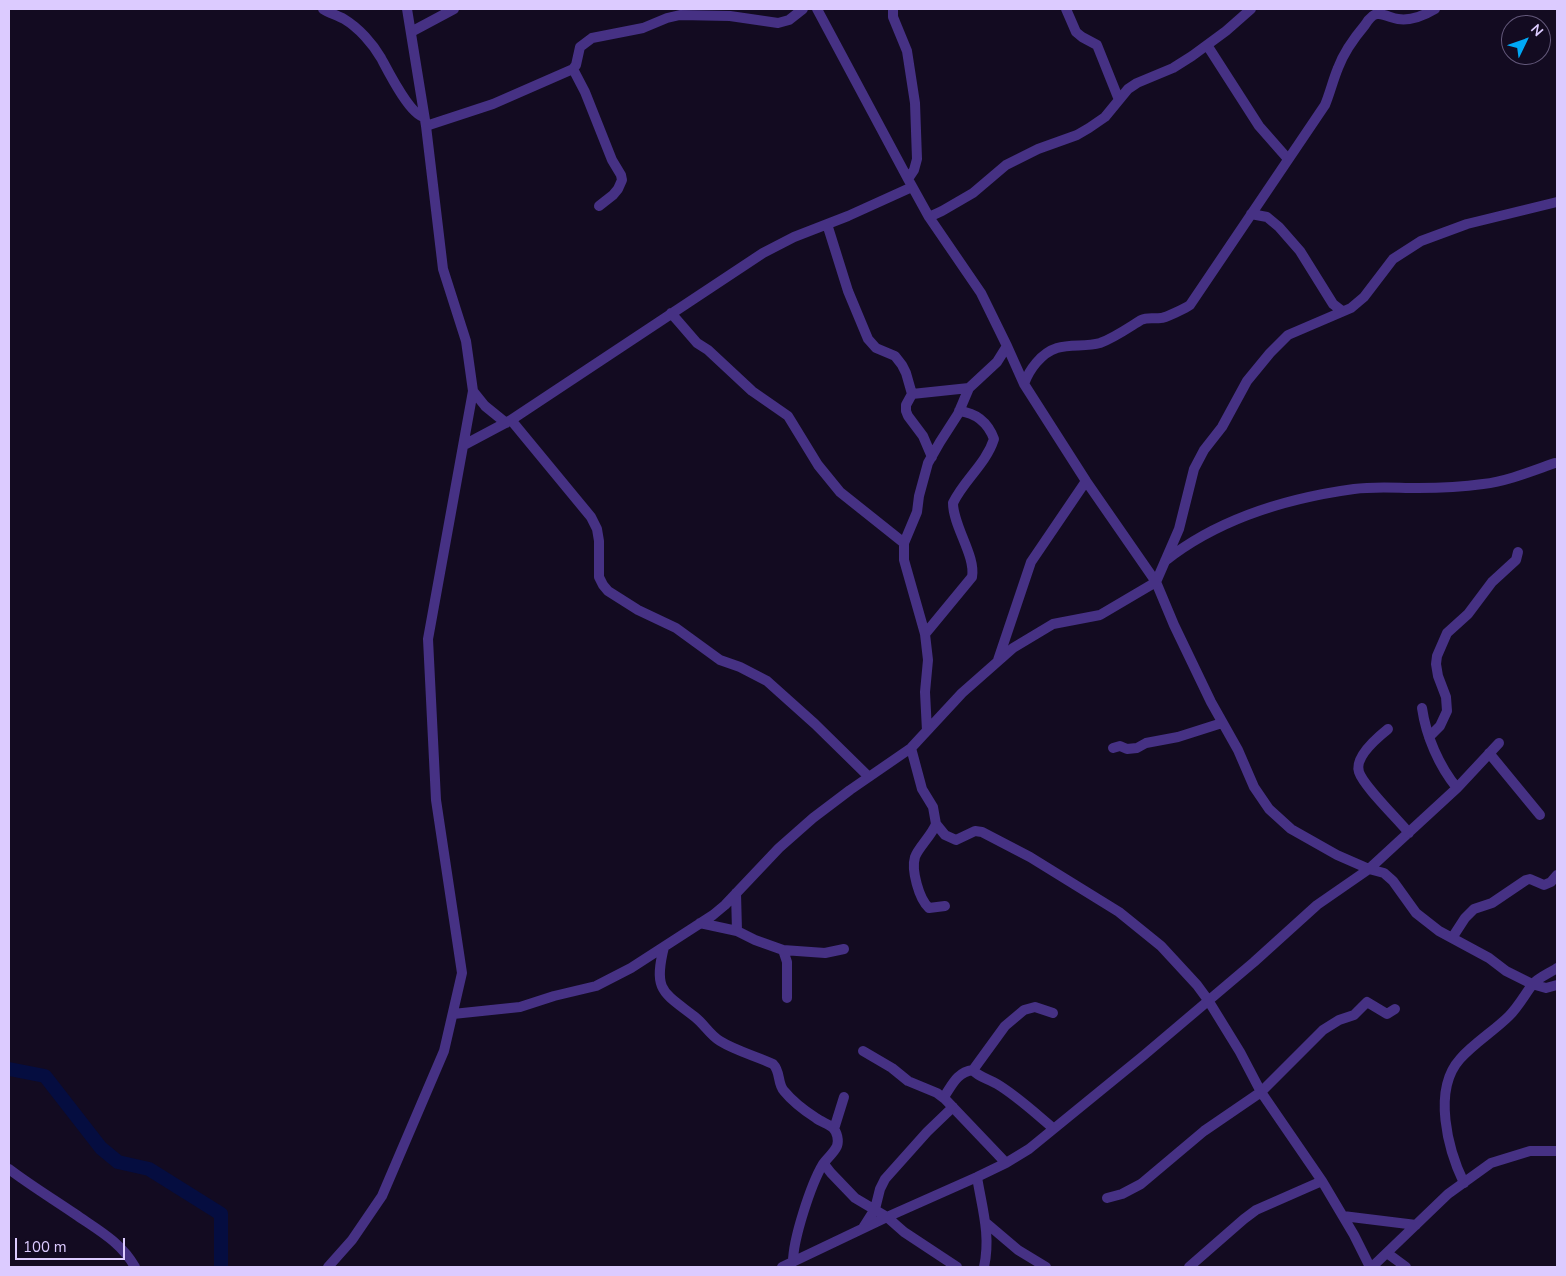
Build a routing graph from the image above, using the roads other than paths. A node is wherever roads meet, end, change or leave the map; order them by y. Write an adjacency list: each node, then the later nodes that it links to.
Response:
1 (323, 9): 15 (street)
2 (407, 9): 11 (street)
3 (454, 9): 11 (street)
4 (803, 9): 13 (street)
5 (817, 9): 17 (street)
6 (893, 9): 17 (street)
7 (1066, 9): 14 (street)
8 (1250, 9): 12 (street)
9 (1435, 9): 10 (street)
10 (1382, 11): 16 (street)
11 (412, 32): 15 (street)
12 (1207, 45): 14 (street); 16 (street)
13 (573, 69): 15 (street); 20 (street)
14 (1119, 100): 22 (street)
15 (425, 122): 32 (street)
16 (1288, 159): 18 (street)
17 (910, 183): 22 (street); 24 (street)
18 (1263, 197): 21 (street); 23 (street)
19 (1557, 202): 25 (street)
20 (599, 206)
21 (1251, 214): 23 (street); 30 (street)
22 (930, 217): 27 (street)
23 (1271, 220): 25 (street)
24 (827, 224): 26 (street); 33 (street)
25 (1336, 310): 42 (street)
26 (671, 313): 35 (street); 40 (street)
27 (1008, 346): 28 (street); 29 (street)
28 (996, 362): 29 (street); 31 (street)
29 (1014, 362): 30 (street)
30 (1024, 384): 39 (street)
31 (968, 388): 33 (street); 34 (street)
32 (473, 391): 35 (street); 36 (street)
33 (912, 394): 37 (street)
34 (959, 411): 37 (street); 44 (street)
35 (508, 422): 36 (street); 55 (street)
36 (464, 445): 77 (street)
37 (932, 456): 40 (street)
38 (1555, 463): 42 (street)
39 (1086, 481): 43 (street); 45 (street)
40 (904, 543): 44 (street)
41 (1518, 552): 50 (street)
42 (1164, 562): 43 (street)
43 (1156, 582): 45 (street); 47 (street)
44 (925, 634): 49 (street)
45 (997, 661): 49 (street)
46 (1422, 708): 50 (street)
47 (1222, 723): 53 (street); 60 (street)
48 (1388, 729): 59 (street)
49 (927, 731): 52 (street)
50 (1429, 737): 56 (street)
51 (1499, 743): 54 (street)
52 (911, 748): 55 (street); 58 (street)
53 (1113, 748)
54 (1489, 753): 56 (street); 57 (street)
55 (869, 777): 62 (street)
56 (1457, 788): 59 (street)
57 (1540, 815)
58 (936, 824): 63 (street); 74 (street)
59 (1409, 833): 60 (street)
60 (1369, 869): 66 (street); 74 (street)
61 (1557, 875): 66 (street)
62 (736, 893): 64 (street); 65 (street)
63 (945, 906)
64 (700, 923): 65 (street); 67 (street)
65 (737, 931): 69 (street)
66 (1452, 938): 71 (street)
67 (664, 947): 77 (street); 85 (street)
68 (844, 949): 69 (street)
69 (783, 950): 73 (street)
70 (1557, 968): 71 (street)
71 (1532, 984): 72 (street); 92 (street)
72 (1557, 985)
73 (787, 998)
74 (1208, 1000): 80 (street); 84 (street)
75 (1394, 1009): 80 (street)
76 (1053, 1013): 79 (street)
77 (453, 1014): 105 (street)
78 (863, 1051): 82 (street)
79 (974, 1070): 82 (street); 84 (street)
80 (1261, 1092): 91 (street); 93 (street)
81 (844, 1097): 85 (street)
82 (944, 1097): 83 (street)
83 (953, 1107): 87 (street); 94 (street)
84 (1053, 1128): 87 (street)
85 (834, 1129): 88 (street)
86 (1557, 1150): 92 (street)
87 (1006, 1163): 90 (street)
88 (824, 1164): 94 (street); 103 (street)
89 (9, 1169): 104 (street)
90 (977, 1177): 96 (street); 97 (street)
91 (1322, 1180): 95 (street); 110 (street)
92 (1464, 1183): 98 (street)
93 (1107, 1198)
94 (875, 1208): 96 (street); 99 (street)
95 (1343, 1216): 98 (street); 111 (street)
96 (887, 1217): 99 (street); 107 (street)
97 (985, 1222): 100 (street); 102 (street)
98 (1416, 1225): 101 (street)
99 (863, 1228): 103 (street)
100 (1006, 1240): 102 (street); 109 (street)
101 (1386, 1253): 111 (street); 112 (street)
102 (987, 1255): 108 (street)
103 (793, 1262): 106 (street)
104 (135, 1267)
105 (328, 1267)
106 (782, 1267)
107 (957, 1267)
108 (984, 1267)
109 (1046, 1267)
110 (1189, 1267)
111 (1371, 1267)
112 (1406, 1267)

